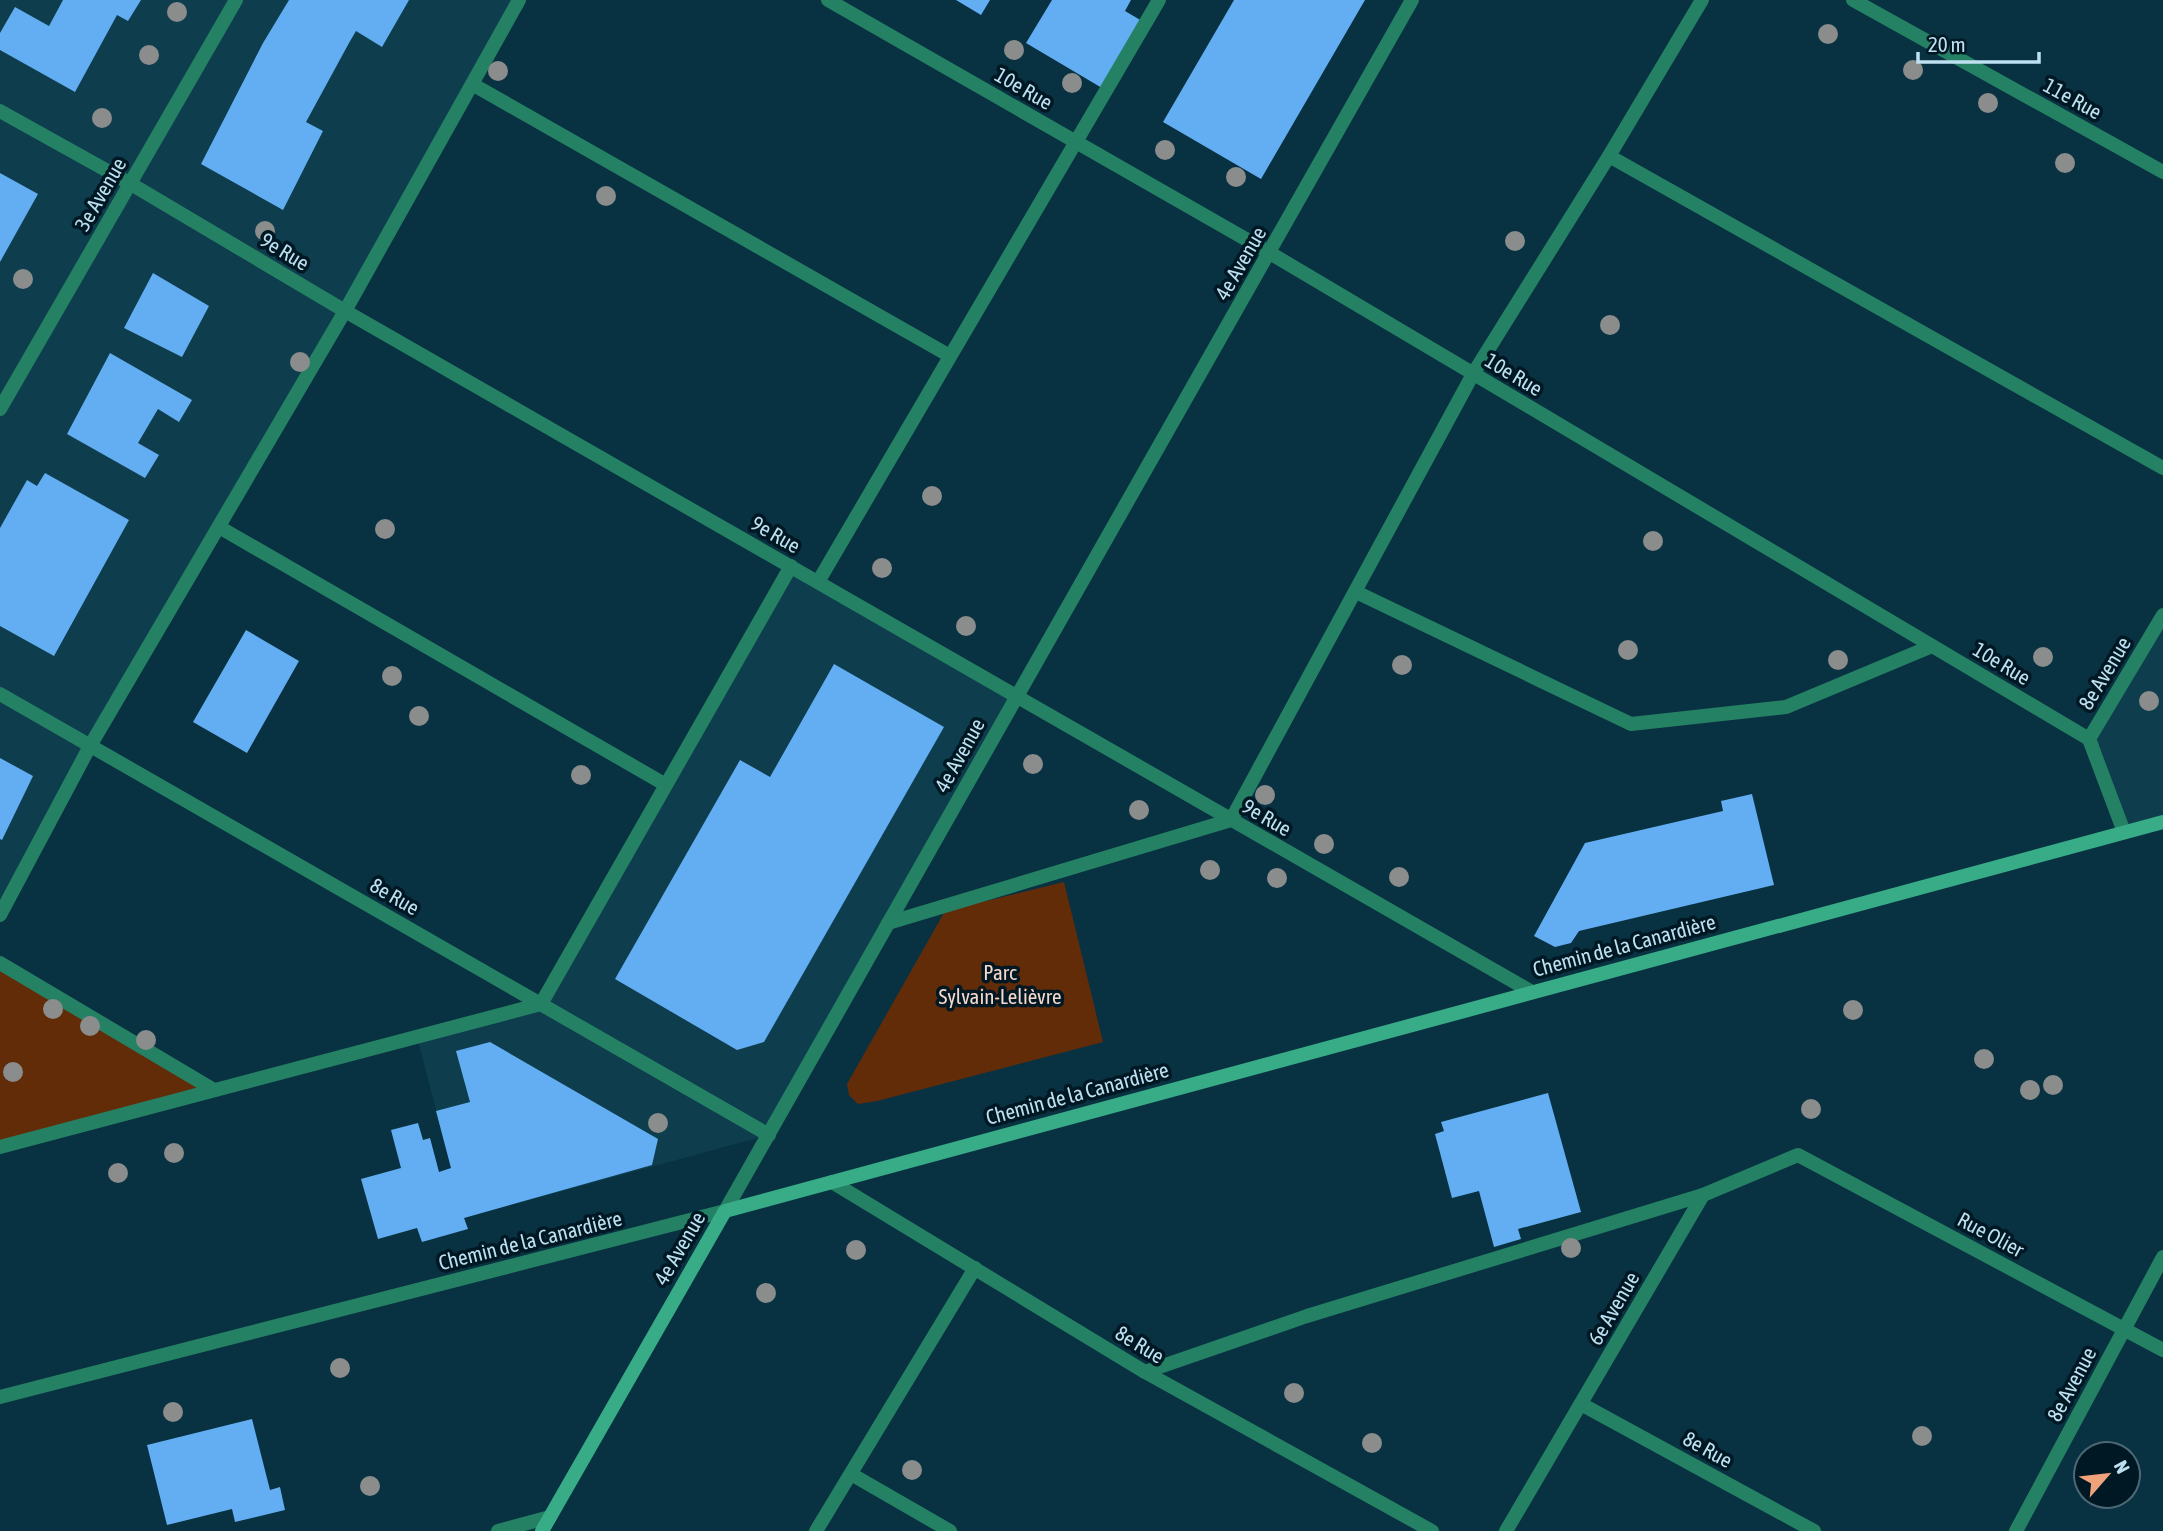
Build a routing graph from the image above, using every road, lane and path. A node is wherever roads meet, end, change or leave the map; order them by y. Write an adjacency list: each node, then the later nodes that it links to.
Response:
1 (236, 0): 13 (street, 3e Avenue)
2 (519, 0): 8 (street)
3 (828, 0): 10 (street, 10e Rue)
4 (1159, 0): 10 (street)
5 (1412, 0): 14 (street, 4e Avenue)
6 (1702, 0): 11 (street)
7 (1853, 0): 12 (street, 11e Rue)
8 (472, 84): 15 (street); 16 (street)
9 (0, 111): 13 (street, 9e Rue)
10 (1074, 141): 14 (street, 10e Rue); 16 (street)
11 (1609, 156): 17 (street); 19 (street)
12 (2163, 172)
13 (131, 184): 15 (street, 9e Rue); 18 (street, 3e Avenue)
14 (1270, 253): 17 (street, 10e Rue); 27 (street, 4e Avenue)
15 (345, 311): 20 (street); 21 (street, 9e Rue)
16 (950, 356): 22 (street)
17 (1473, 374): 23 (street); 25 (street, 10e Rue)
18 (0, 409)
19 (2163, 468)
20 (219, 527): 29 (street); 30 (street)
21 (791, 566): 22 (street, 9e Rue); 30 (street)
22 (818, 582): 27 (street, 9e Rue)
23 (1356, 592): 25 (street); 31 (street)
24 (2163, 615): 28 (street, 8e Avenue)
25 (1932, 646): 28 (street, 10e Rue)
26 (0, 694): 29 (street, 8e Rue)
27 (1017, 695): 31 (street, 9e Rue); 35 (street, 4e Avenue)
28 (2089, 739): 33 (street, 8e Avenue)
29 (90, 746): 34 (street); 38 (street, 8e Rue)
30 (666, 785): 38 (street)
31 (1231, 820): 35 (street); 37 (street, 9e Rue)
32 (2163, 822): 33 (main road, Chemin de la Canardière)
33 (2124, 832): 37 (main road, Chemin de la Canardière)
34 (0, 915)
35 (888, 923): 40 (street, 4e Avenue)
36 (0, 963): 39 (street)
37 (1532, 992): 42 (main road, Chemin de la Canardière)
38 (541, 1004): 39 (street); 40 (street, 8e Rue)
39 (214, 1090): 41 (street)
40 (769, 1135): 44 (street, 4e Avenue)
41 (0, 1147)
42 (832, 1182): 44 (main road, Chemin de la Canardière); 46 (street, 8e Rue)
43 (1703, 1195): 47 (street, Rue Olier); 49 (street); 51 (street, 6e Avenue)
44 (725, 1211): 50 (street, Chemin de la Canardière); 53 (main road, 4e Avenue)
45 (2163, 1257): 47 (street, 8e Avenue)
46 (975, 1268): 49 (street, 8e Rue); 52 (street)
47 (2124, 1329): 48 (street, Rue Olier); 61 (street, 8e Avenue)
48 (2163, 1350)
49 (1145, 1372): 58 (street, 8e Rue)
50 (0, 1397)
51 (1581, 1404): 59 (street, 6e Avenue); 60 (street, 8e Rue)
52 (851, 1474): 56 (street); 57 (street)
53 (550, 1517): 54 (street); 55 (main road, 4e Avenue)
54 (498, 1531)
55 (542, 1531)
56 (816, 1531)
57 (950, 1531)
58 (1432, 1531)
59 (1506, 1531)
60 (1814, 1531)
61 (2016, 1531)

